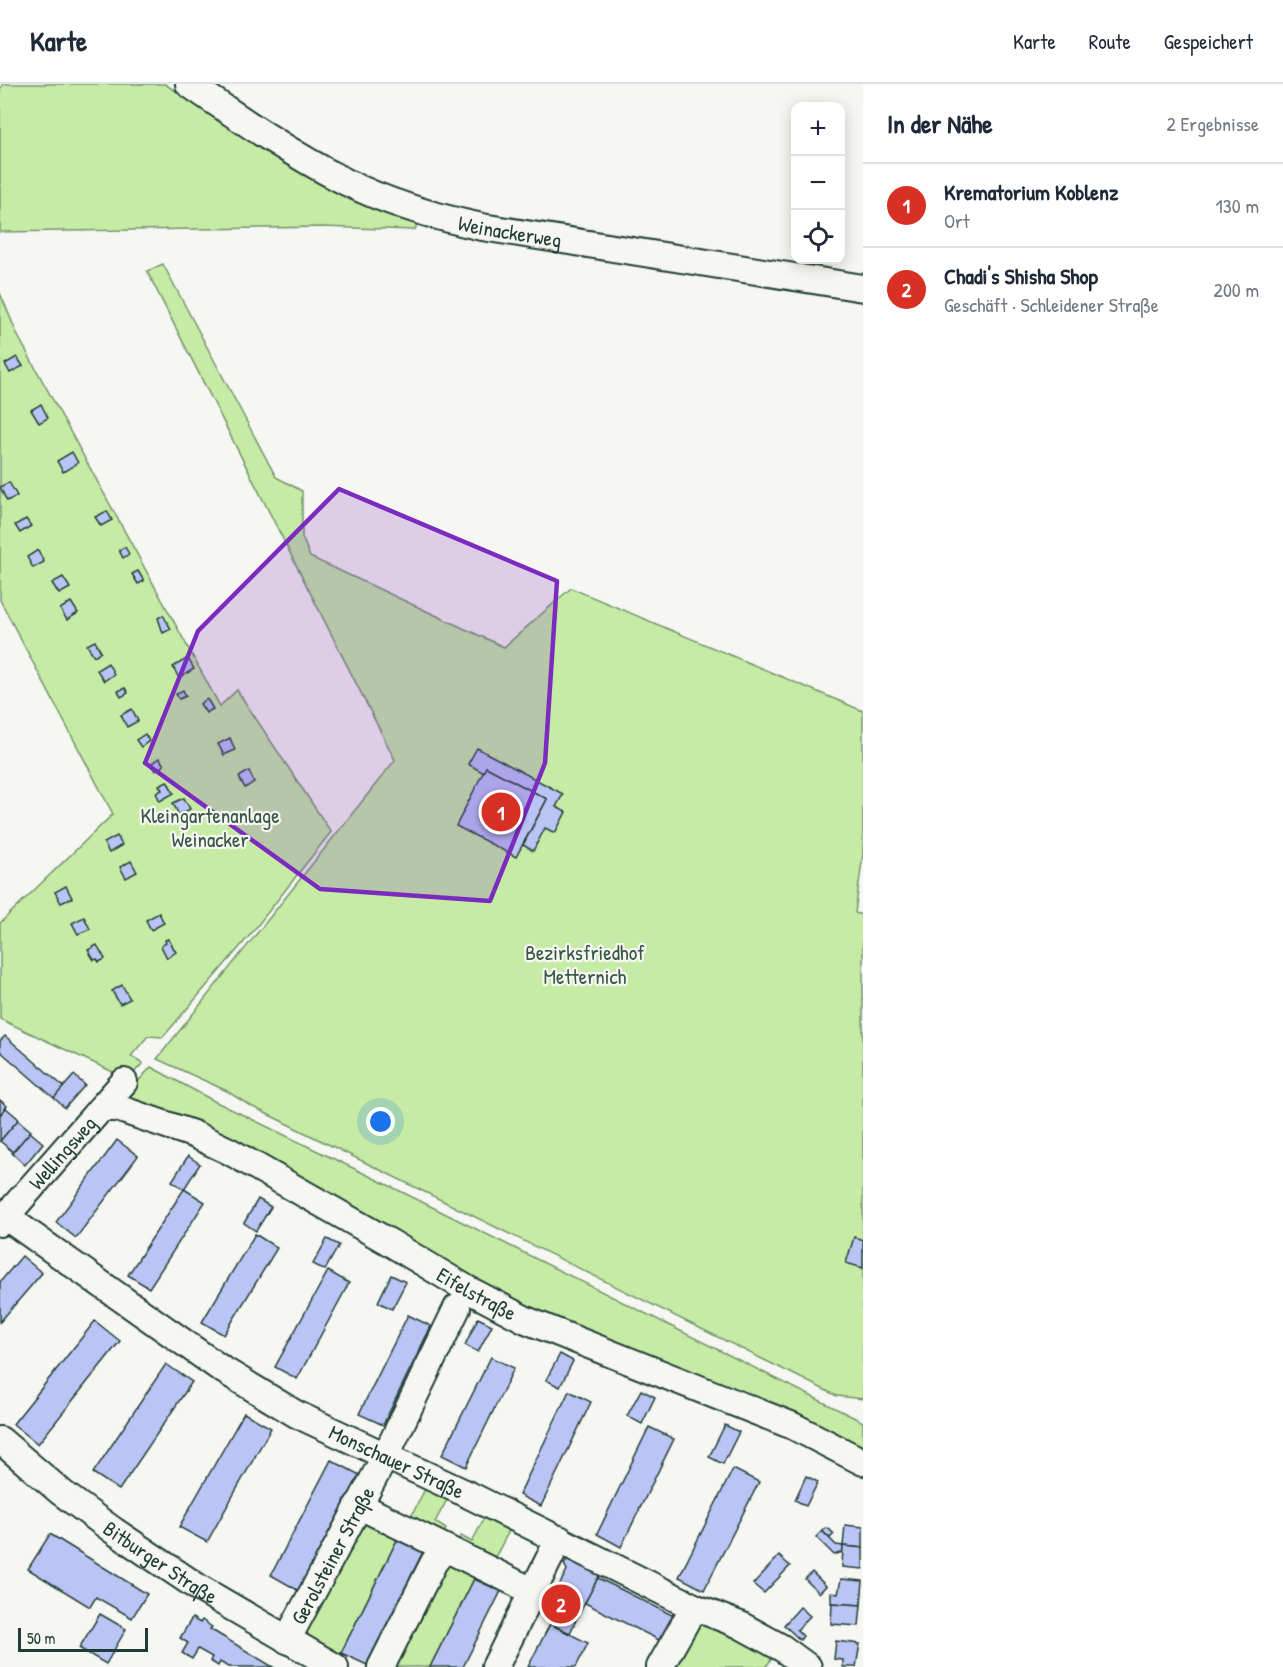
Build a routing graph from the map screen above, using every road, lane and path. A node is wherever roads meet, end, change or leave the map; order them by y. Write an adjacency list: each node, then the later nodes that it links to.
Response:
1 (189, 84): 2 (street, Weinackerweg)
2 (863, 288)
3 (124, 1082): 4 (street, Wellingsweg)
4 (101, 1108): 5 (street, Wellingsweg); 9 (street, Eifelstraße)
5 (3, 1220): 8 (street, Monschauer Straße)
6 (457, 1308): 8 (street, Gerolsteiner Straße)
7 (0, 1440): 15 (street, Bitburger Straße)
8 (386, 1455): 10 (street, Gerolsteiner Straße); 11 (street, Monschauer Straße)
9 (863, 1462)
10 (358, 1505): 12 (street); 15 (street, Gerolsteiner Straße)
11 (559, 1539): 13 (street); 14 (street, Monschauer Straße)
12 (444, 1550): 13 (street); 17 (street)
13 (532, 1591): 18 (street)
14 (694, 1606): 19 (street); 20 (street, Monschauer Straße)
15 (287, 1640): 16 (street, Bitburger Straße)
16 (335, 1667)
17 (381, 1667)
18 (495, 1667)
19 (660, 1667)
20 (808, 1667)

